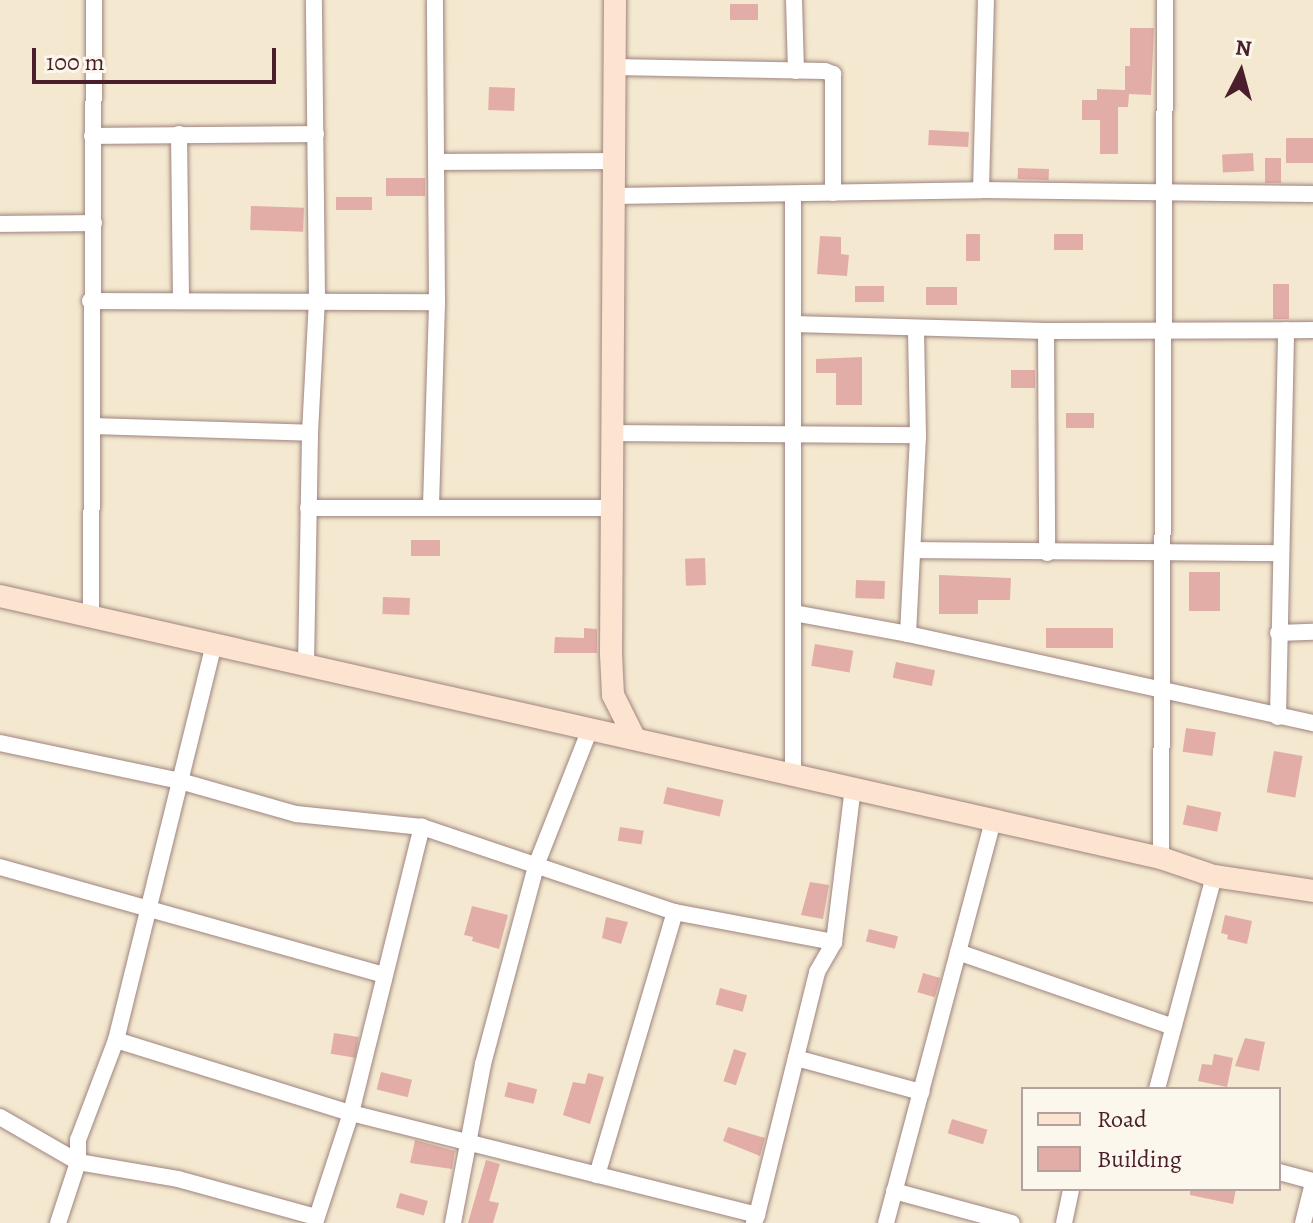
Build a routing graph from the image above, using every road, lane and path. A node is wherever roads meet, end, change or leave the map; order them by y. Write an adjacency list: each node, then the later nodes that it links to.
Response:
1 (94, 0): 12 (street)
2 (314, 0): 11 (street)
3 (435, 0): 14 (street)
4 (615, 0): 8 (street)
5 (794, 0): 9 (street)
6 (986, 0): 15 (street)
7 (1165, 0): 18 (street)
8 (614, 67): 9 (street); 13 (street)
9 (796, 71): 16 (street)
10 (179, 134): 11 (street); 12 (street); 23 (street)
11 (316, 134): 24 (street)
12 (92, 136): 21 (street)
13 (614, 161): 14 (street); 20 (street)
14 (437, 162): 26 (street)
15 (981, 190): 16 (street); 18 (street)
16 (833, 193): 17 (street)
17 (793, 194): 20 (street); 27 (street)
18 (1164, 194): 19 (street); 29 (street)
19 (1313, 194)
20 (614, 196): 35 (street)
21 (94, 223): 22 (street); 25 (street)
22 (0, 224)
23 (181, 299): 24 (street); 25 (street)
24 (317, 299): 26 (street); 34 (street)
25 (90, 301): 33 (street)
26 (437, 302): 38 (street)
27 (793, 324): 28 (street); 36 (street)
28 (916, 330): 32 (street); 37 (street)
29 (1162, 330): 30 (street); 32 (street); 42 (street)
30 (1286, 330): 31 (street); 44 (street)
31 (1313, 330)
32 (1046, 331): 43 (street)
33 (92, 426): 34 (street); 47 (street)
34 (310, 433): 39 (street)
35 (614, 433): 36 (street); 40 (street)
36 (793, 434): 37 (street); 46 (street)
37 (918, 435): 41 (street)
38 (431, 506): 39 (street); 40 (street)
39 (308, 508): 52 (street)
40 (613, 508): 54 (street)
41 (913, 550): 43 (street); 50 (street)
42 (1162, 552): 43 (street); 44 (street); 53 (street)
43 (1047, 553)
44 (1280, 553): 49 (street)
45 (0, 596): 47 (street)
46 (794, 613): 50 (street); 60 (street)
47 (91, 616): 51 (street)
48 (1313, 632): 49 (street)
49 (1278, 633): 55 (street)
50 (908, 634): 53 (street)
51 (214, 644): 52 (street); 61 (street)
52 (306, 665): 57 (street)
53 (1165, 692): 55 (street); 65 (street)
54 (613, 695): 57 (street); 58 (street)
55 (1278, 717): 56 (street)
56 (1313, 723)
57 (582, 727): 58 (street); 66 (street)
58 (635, 739): 60 (street)
59 (0, 743): 61 (street)
60 (793, 775): 62 (street)
61 (180, 781): 64 (street); 70 (street)
62 (853, 788): 63 (street); 72 (street)
63 (993, 820): 65 (street); 73 (street)
64 (422, 827): 66 (street); 74 (street)
65 (1161, 858): 68 (street)
66 (537, 863): 71 (street); 82 (street)
67 (0, 867): 70 (street)
68 (1214, 876): 69 (street); 75 (street)
69 (1313, 891)
70 (148, 911): 74 (street); 76 (street)
71 (675, 912): 72 (street); 85 (street)
72 (834, 942): 77 (street)
73 (958, 952): 75 (street); 79 (street)
74 (384, 975): 80 (street)
75 (1173, 1027): 78 (street)
76 (116, 1040): 80 (street); 83 (street)
77 (796, 1058): 79 (street); 89 (street)
78 (1158, 1087)
79 (921, 1092): 87 (street)
80 (351, 1113): 82 (street); 90 (street)
81 (0, 1117): 83 (street)
82 (470, 1143): 85 (street); 92 (street)
83 (78, 1162): 90 (street); 91 (street)
84 (1281, 1173): 86 (street)
85 (597, 1175): 89 (street)
86 (1313, 1182): 96 (street)
87 (894, 1191): 93 (street); 94 (street)
88 (1071, 1191): 95 (street)
89 (756, 1219)
90 (315, 1220)
91 (58, 1223)
92 (453, 1223)
93 (886, 1223)
94 (1012, 1223)
95 (1064, 1223)
96 (1303, 1223)

